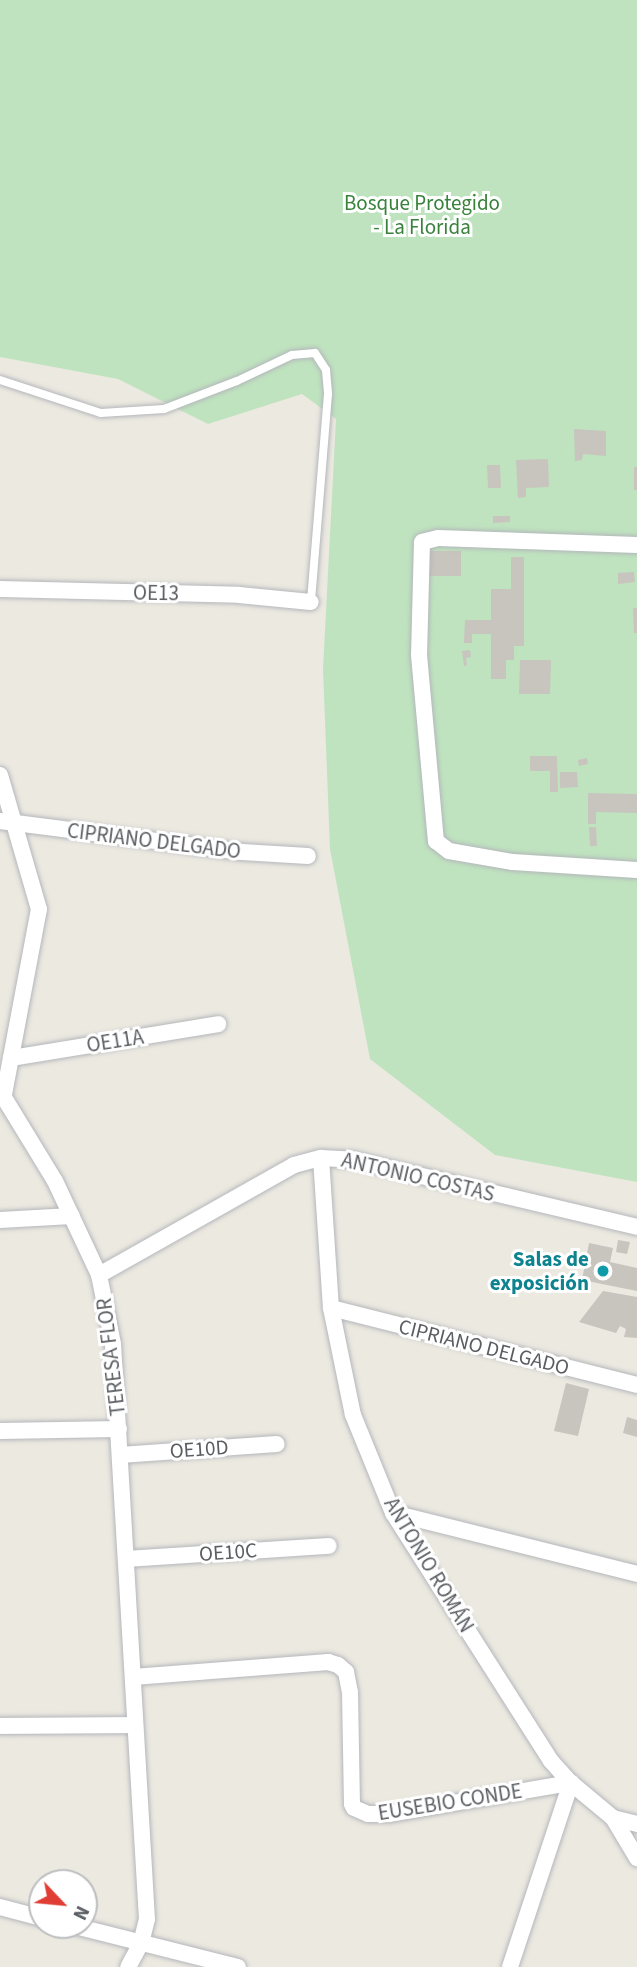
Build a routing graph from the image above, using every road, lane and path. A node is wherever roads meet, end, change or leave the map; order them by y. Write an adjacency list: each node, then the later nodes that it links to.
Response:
1 (0, 380): 4 (lane)
2 (637, 545): 8 (street)
3 (0, 589): 4 (street, OE13)
4 (311, 602)
5 (0, 775): 6 (street, TERESA FLOR)
6 (6, 822): 7 (street, CIPRIANO DELGADO); 10 (street, TERESA FLOR)
7 (308, 856)
8 (637, 870)
9 (218, 1024): 10 (street, OE11A)
10 (11, 1058): 11 (street, TERESA FLOR)
11 (2, 1093): 13 (street, TERESA FLOR)
12 (321, 1158): 15 (street, ANTONIO COSTAS); 16 (street, ANTONIO COSTAS); 17 (street, ANTONIO ROMÁN)
13 (72, 1216): 14 (street); 16 (street, TERESA FLOR)
14 (0, 1220)
15 (637, 1227)
16 (99, 1275): 19 (street, TERESA FLOR)
17 (331, 1308): 18 (street, CIPRIANO DELGADO); 23 (street, ANTONIO ROMÁN)
18 (637, 1385)
19 (119, 1429): 20 (street); 22 (street, TERESA FLOR)
20 (0, 1431)
21 (277, 1444): 22 (street, OE10D)
22 (120, 1455): 25 (street, TERESA FLOR)
23 (393, 1513): 26 (street); 30 (street, ANTONIO ROMÁN)
24 (329, 1546): 25 (street, OE10C)
25 (126, 1559): 27 (street, TERESA FLOR)
26 (637, 1574)
27 (132, 1677): 28 (street, TERESA FLOR); 30 (street, EUSEBIO CONDE)
28 (135, 1725): 29 (street); 37 (street, TERESA FLOR)
29 (0, 1726)
30 (570, 1783): 31 (street); 40 (street)
31 (613, 1818): 32 (street); 33 (street)
32 (637, 1824)
33 (637, 1858)
34 (0, 1907): 35 (street)
35 (28, 1914)
36 (98, 1932): 37 (street)
37 (141, 1943): 38 (street, TERESA FLOR); 39 (street)
38 (128, 1967)
39 (238, 1967)
40 (510, 1967)

